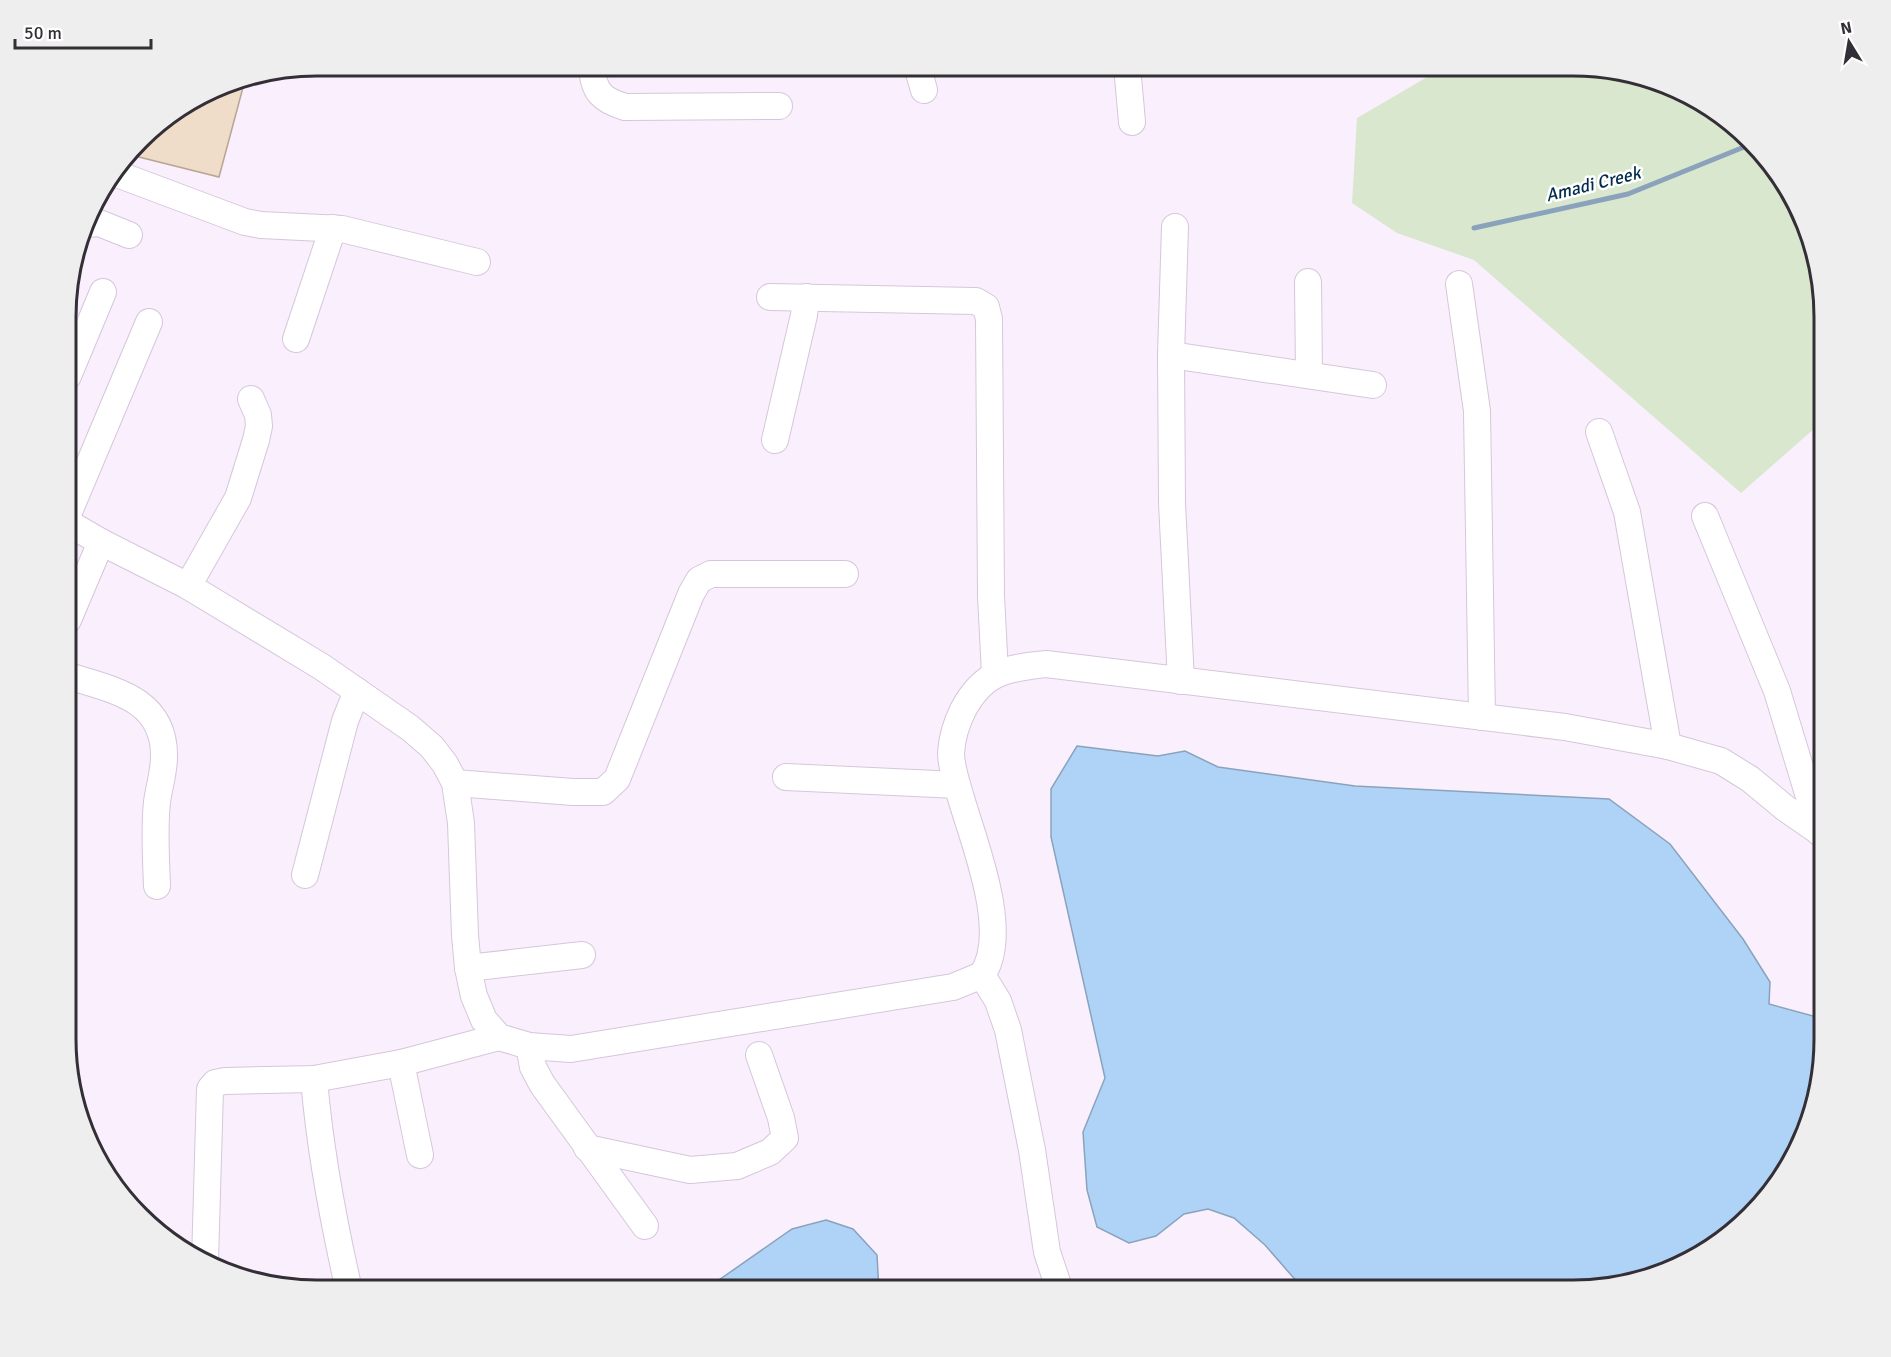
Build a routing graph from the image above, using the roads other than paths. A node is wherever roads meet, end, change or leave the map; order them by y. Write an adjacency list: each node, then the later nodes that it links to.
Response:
1 (595, 76): 3 (street)
2 (1128, 76): 4 (street)
3 (779, 106)
4 (1132, 122)
5 (122, 176): 8 (street)
6 (96, 223): 9 (street)
7 (1175, 226): 18 (street)
8 (333, 228): 10 (street); 17 (street)
9 (129, 235)
10 (477, 262)
11 (1308, 282): 20 (street)
12 (1459, 284): 36 (street)
13 (103, 292): 19 (street)
14 (770, 297): 15 (street)
15 (806, 297): 24 (street); 32 (street)
16 (149, 322): 25 (street)
17 (296, 339)
18 (1172, 356): 20 (street); 34 (street)
19 (76, 357)
20 (1309, 375): 21 (street)
21 (1373, 385)
22 (251, 399): 30 (street)
23 (1599, 432): 37 (street)
24 (775, 440)
25 (76, 495)
26 (1705, 516): 41 (street)
27 (76, 527): 28 (street)
28 (101, 542): 30 (street); 31 (street)
29 (845, 574): 39 (street)
30 (188, 586): 35 (street)
31 (76, 601)
32 (995, 674): 34 (street); 40 (street)
33 (76, 678): 44 (street)
34 (1181, 681): 36 (street)
35 (357, 691): 39 (street); 43 (street)
36 (1482, 717): 37 (street)
37 (1668, 746): 42 (street)
38 (786, 777): 40 (street)
39 (455, 783): 46 (street)
40 (957, 785): 47 (street)
41 (1814, 809)
42 (1814, 828)
43 (305, 875)
44 (157, 886)
45 (582, 955): 46 (street)
46 (468, 968): 48 (street)
47 (982, 975): 49 (street); 58 (street)
48 (499, 1037): 49 (street); 51 (street)
49 (529, 1046): 53 (street)
50 (759, 1055): 53 (street)
51 (401, 1063): 52 (street); 54 (street)
52 (314, 1079): 56 (street); 57 (street)
53 (587, 1148): 55 (street)
54 (420, 1155)
55 (645, 1226)
56 (205, 1253)
57 (347, 1280)
58 (1056, 1280)

